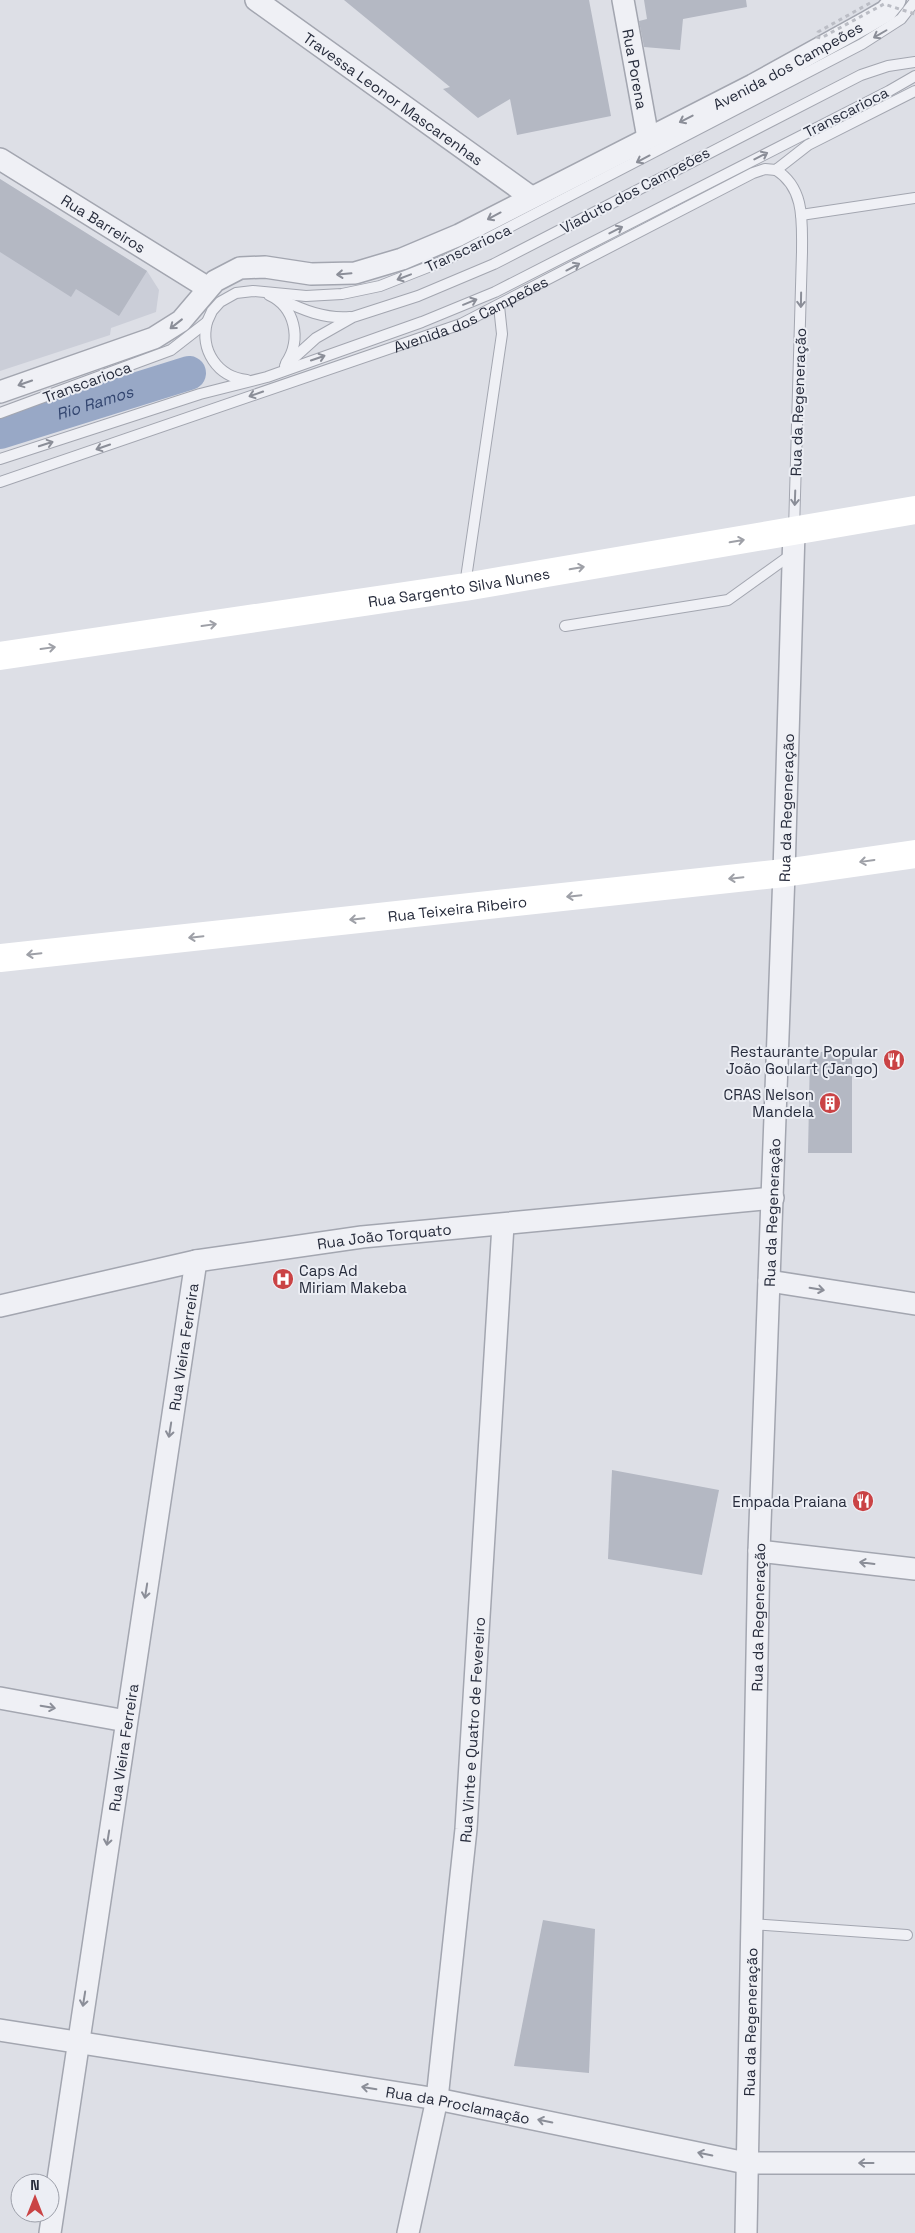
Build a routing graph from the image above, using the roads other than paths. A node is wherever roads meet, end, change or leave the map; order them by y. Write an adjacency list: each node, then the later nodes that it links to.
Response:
1 (256, 0): 11 (street, Travessa Leonor Mascarenhas)
2 (623, 0): 8 (street, Rua Porena)
3 (895, 0): 8 (street, Avenida dos Campeões, one-way to 8)
4 (915, 1): 15 (lane, Transcarioca, one-way to 15)
5 (915, 62): 17 (lane, Viaduto dos Campeões)
6 (915, 76): 19 (lane, Transcarioca, one-way to 6)
7 (915, 91): 10 (lane, Avenida dos Campeões)
8 (648, 138): 11 (street, Avenida dos Campeões)
9 (0, 159): 14 (street, Rua Barreiros)
10 (776, 170): 13 (lane, Rua da Regeneração); 16 (lane, Avenida dos Campeões, one-way to 10)
11 (531, 197): 14 (street, Avenida dos Campeões, one-way to 14)
12 (915, 198): 13 (lane)
13 (801, 215): 26 (lane, Rua da Regeneração, one-way to 26)
14 (217, 293): 15 (lane, Transcarioca); 18 (lane, Transcarioca); 21 (street, Avenida dos Campeões, one-way to 21)
15 (264, 293): 17 (lane); 19 (lane)
16 (499, 306): 24 (lane, Avenida dos Campeões, one-way to 24); 27 (lane)
17 (353, 317): 19 (lane)
18 (207, 322): 20 (lane); 22 (lane, Transcarioca)
19 (272, 375): 20 (lane, Transcarioca)
20 (255, 380): 23 (lane, Transcarioca, one-way to 20)
21 (0, 392)
22 (0, 413)
23 (0, 459)
24 (0, 482)
25 (915, 510): 26 (street, Rua Sargento Silva Nunes)
26 (794, 542): 27 (street, Rua Sargento Silva Nunes, one-way to 26); 28 (lane); 31 (street, Rua da Regeneração)
27 (465, 587): 29 (street, Rua Sargento Silva Nunes, one-way to 27)
28 (565, 626)
29 (0, 656)
30 (915, 854): 31 (street, Rua Teixeira Ribeiro, one-way to 31)
31 (784, 873): 32 (street, Rua Teixeira Ribeiro, one-way to 32); 33 (street, Rua da Regeneração)
32 (0, 958)
33 (773, 1198): 34 (street, Rua João Torquato); 36 (street, Rua da Regeneração)
34 (503, 1225): 35 (street, Rua João Torquato); 47 (street, Rua Vinte e Quatro de Fevereiro)
35 (196, 1261): 38 (street, Rua João Torquato); 42 (street, Rua Vieira Ferreira, one-way to 42)
36 (769, 1281): 37 (street, one-way to 37); 39 (street, Rua da Regeneração)
37 (915, 1304)
38 (0, 1306)
39 (759, 1551): 40 (street, one-way to 39); 43 (street, Rua da Regeneração)
40 (915, 1569)
41 (0, 1698): 42 (street, one-way to 42)
42 (126, 1722): 46 (street, Rua Vieira Ferreira, one-way to 46)
43 (751, 1924): 44 (lane); 48 (street, Rua da Regeneração)
44 (906, 1935)
45 (0, 2030): 46 (street, Rua da Proclamação)
46 (77, 2042): 47 (street, Rua da Proclamação, one-way to 46); 50 (street, Rua Vieira Ferreira)
47 (436, 2099): 48 (street, Rua da Proclamação, one-way to 47); 51 (street, Rua Vinte e Quatro de Fevereiro)
48 (746, 2163): 49 (street, Rua da Proclamação, one-way to 48); 52 (street, Rua da Regeneração)
49 (915, 2163)
50 (50, 2233)
51 (408, 2233)
52 (746, 2233)

